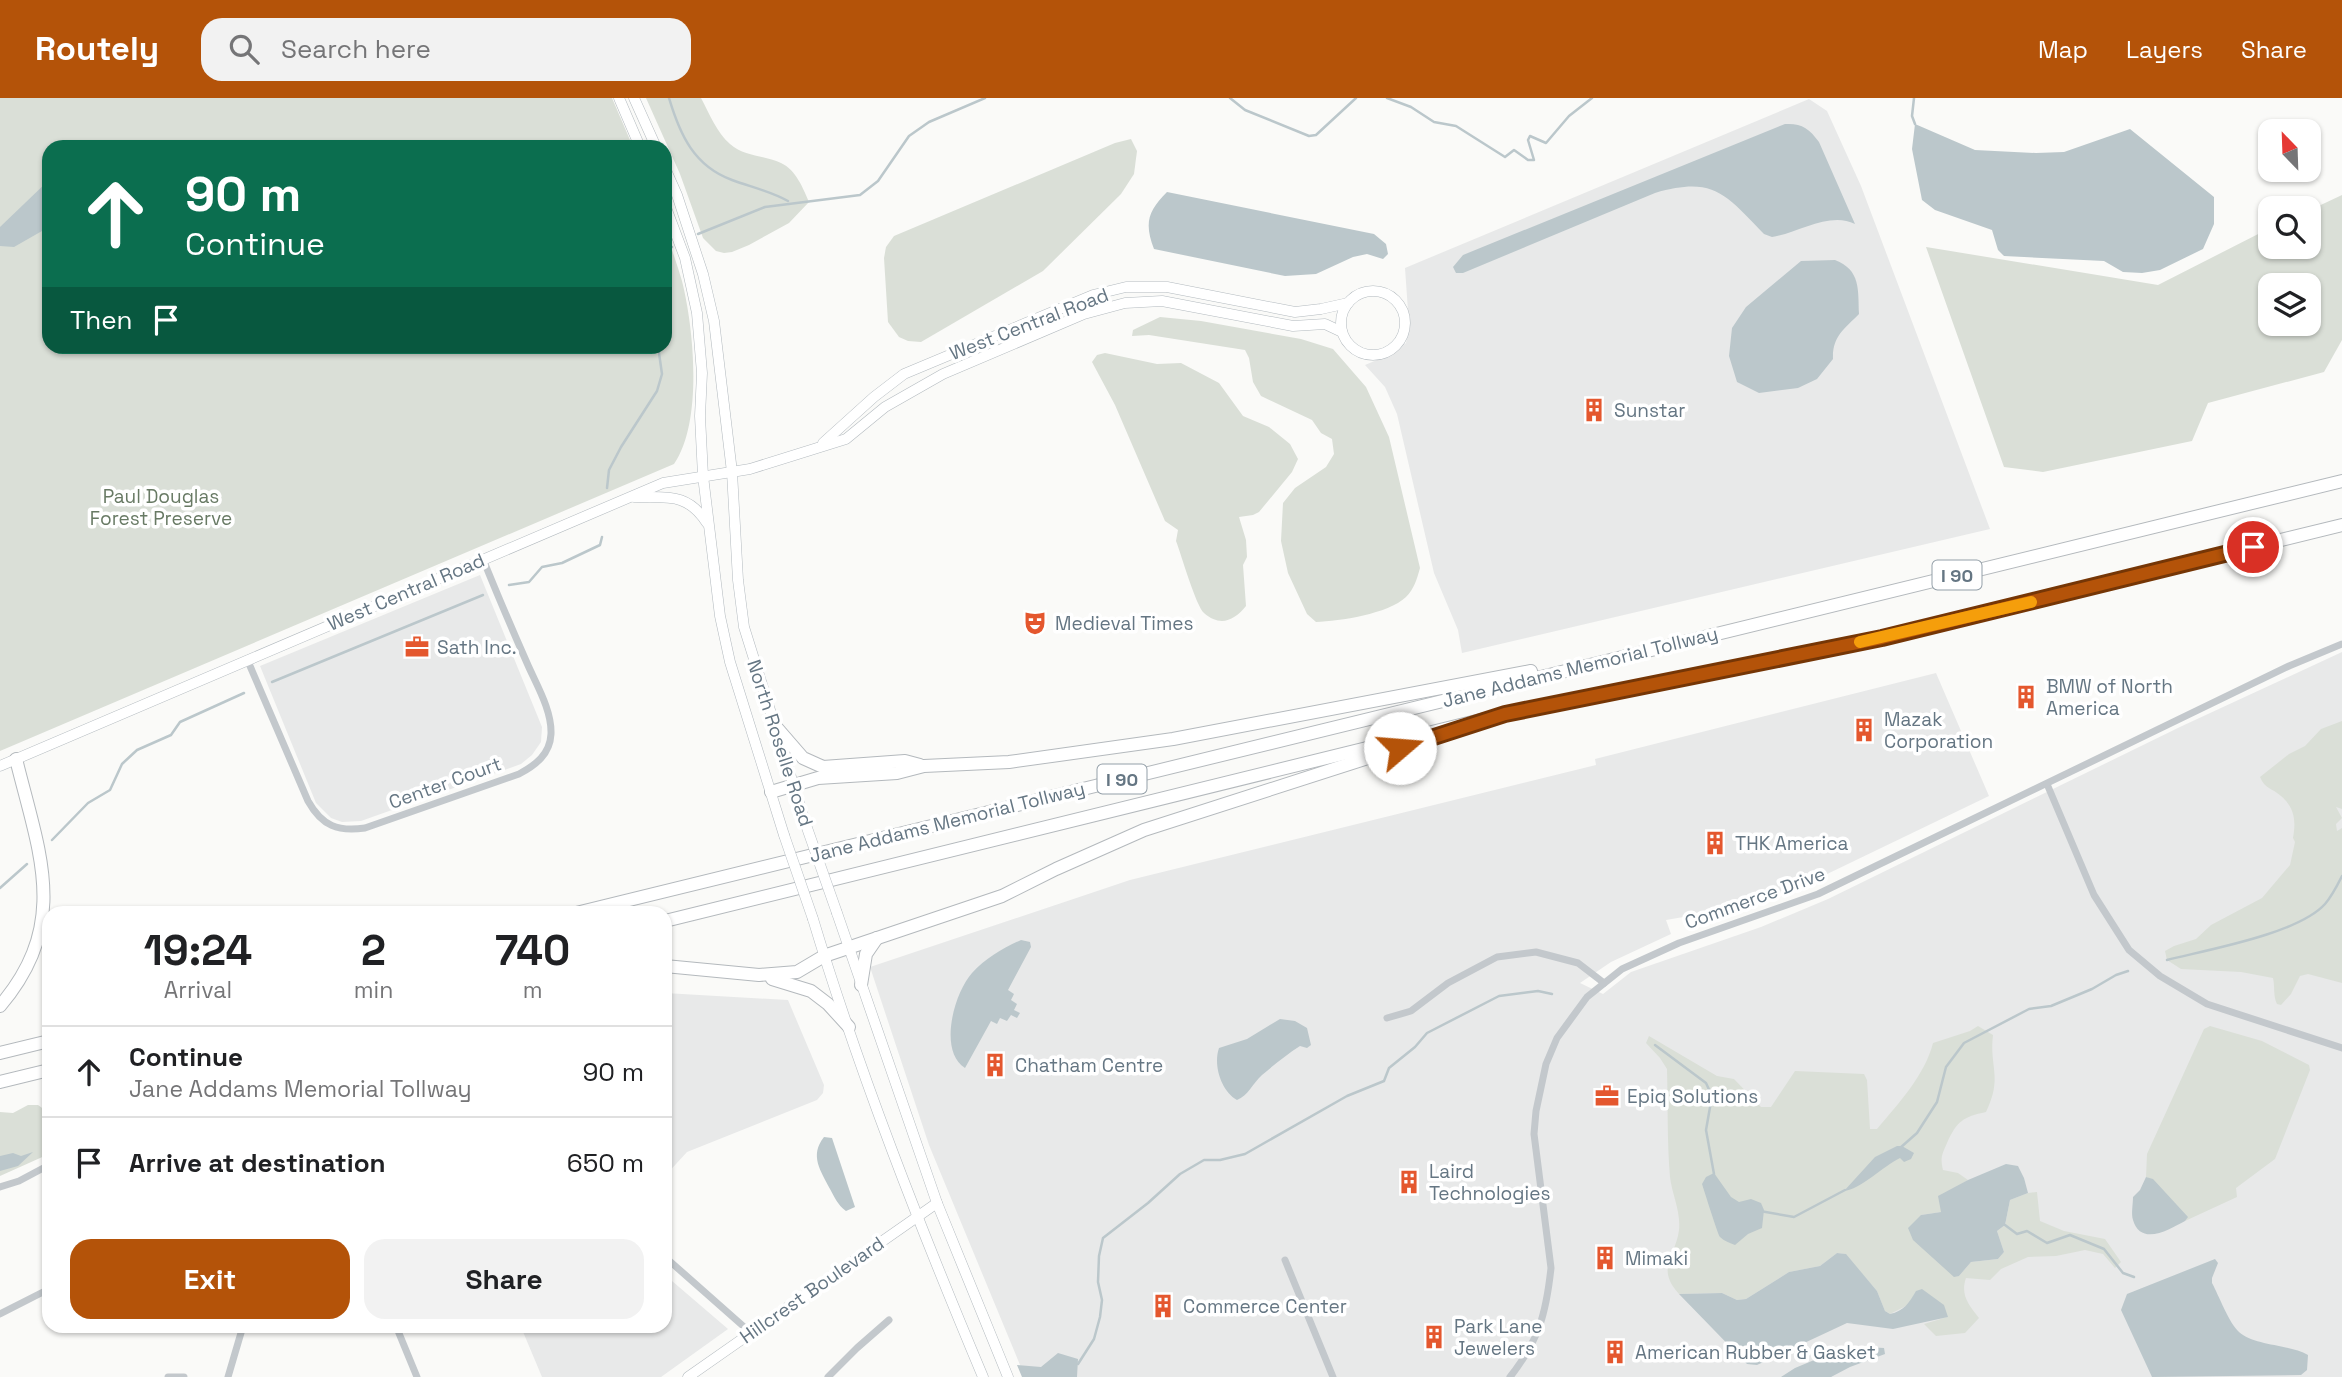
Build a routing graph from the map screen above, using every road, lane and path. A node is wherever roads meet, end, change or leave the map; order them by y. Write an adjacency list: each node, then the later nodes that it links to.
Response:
1 (619, 98): 3 (main road)
2 (634, 98): 4 (main road)
3 (637, 140)
4 (653, 140)
5 (672, 184): 16 (main road, North Roselle Road)
6 (672, 224): 18 (main road, North Roselle Road)
7 (1136, 287): 8 (main road); 9 (main road, West Central Road); 10 (main road, West Central Road)
8 (1135, 302): 11 (main road, West Central Road); 12 (main road, West Central Road)
9 (1348, 303): 12 (main road); 12 (main road)
10 (1037, 318): 11 (main road); 13 (main road, West Central Road)
11 (1042, 332): 14 (main road, West Central Road)
12 (1342, 332)
13 (937, 360): 14 (main road); 15 (main road, West Central Road)
14 (943, 374): 15 (main road, West Central Road)
15 (820, 445): 16 (main road, West Central Road)
16 (732, 472): 18 (main road, West Central Road); 29 (main road, North Roselle Road)
17 (2342, 473): 21 (highway)
18 (703, 476): 20 (main road, West Central Road); 23 (main road, North Roselle Road)
19 (2342, 481): 21 (highway, Jane Addams Memorial Tollway / I 90)
20 (630, 497): 23 (main road); 24 (main road, West Central Road)
21 (2242, 505): 26 (highway, Jane Addams Memorial Tollway / I 90)
22 (2342, 525): 28 (highway, Jane Addams Memorial Tollway / I 90)
23 (709, 527): 35 (main road, North Roselle Road)
24 (483, 559): 27 (main road, West Central Road); 27 (street, Center Court)
25 (2342, 644): 33 (street, Commerce Drive)
26 (1672, 645): 32 (highway); 37 (highway, Jane Addams Memorial Tollway / I 90)
27 (247, 659): 30 (main road, West Central Road)
28 (1505, 714): 38 (highway, Jane Addams Memorial Tollway / I 90); 40 (highway)
29 (777, 728): 32 (highway); 34 (main road, North Roselle Road)
30 (16, 759): 31 (main road, West Central Road); 36 (highway)
31 (0, 766)
32 (924, 766): 34 (highway)
33 (2047, 783): 45 (street, Commerce Drive); 51 (street)
34 (793, 784): 35 (highway); 41 (main road, North Roselle Road, bridge)
35 (771, 792): 42 (main road, North Roselle Road, bridge)
36 (44, 906)
37 (605, 906)
38 (672, 919)
39 (42, 922): 47 (highway)
40 (877, 938): 41 (highway); 46 (highway)
41 (849, 948): 42 (highway); 46 (main road, North Roselle Road)
42 (824, 956): 44 (highway); 49 (main road, North Roselle Road)
43 (672, 967): 44 (highway)
44 (759, 975): 49 (highway)
45 (1604, 983): 48 (street); 76 (street, Commerce Drive)
46 (862, 985): 57 (main road, North Roselle Road)
47 (0, 1006)
48 (1387, 1018)
49 (849, 1027): 58 (main road, North Roselle Road)
50 (42, 1043): 52 (highway)
51 (2342, 1048)
52 (0, 1053)
53 (42, 1072): 54 (highway)
54 (0, 1082)
55 (42, 1169): 56 (street)
56 (0, 1187)
57 (937, 1203): 58 (main road, Hillcrest Boulevard); 74 (main road, North Roselle Road)
58 (916, 1217): 66 (main road, Hillcrest Boulevard); 73 (main road, North Roselle Road)
59 (1285, 1260): 75 (street)
60 (672, 1263): 66 (street)
61 (42, 1293): 62 (street)
62 (0, 1314)
63 (889, 1320): 72 (street)
64 (241, 1333): 69 (street)
65 (399, 1333): 70 (street)
66 (751, 1333): 71 (main road, Hillcrest Boulevard)
67 (168, 1377): 68 (street)
68 (184, 1377)
69 (228, 1377)
70 (417, 1377)
71 (688, 1377)
72 (828, 1377)
73 (984, 1377)
74 (1008, 1377)
75 (1334, 1377)
76 (1510, 1377)

